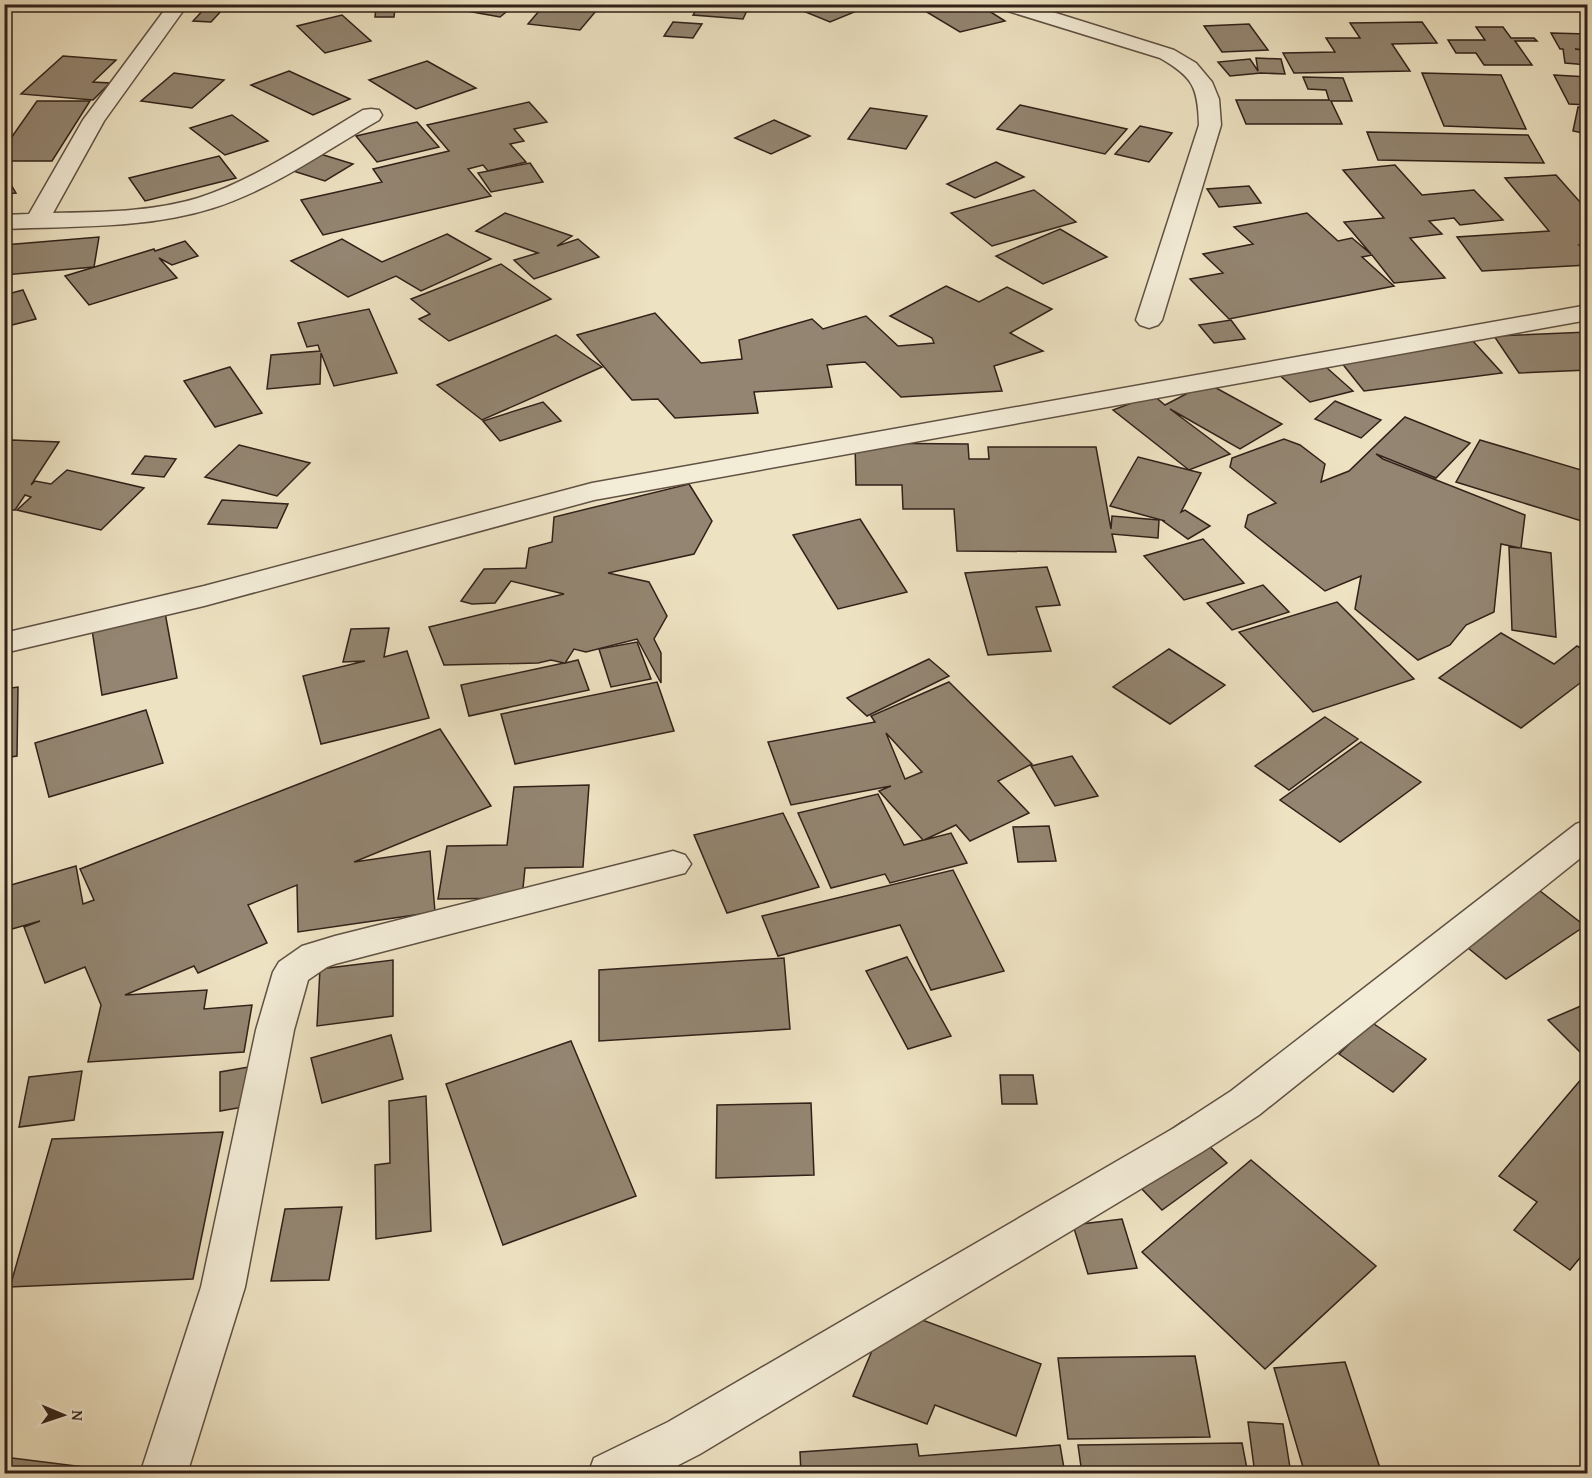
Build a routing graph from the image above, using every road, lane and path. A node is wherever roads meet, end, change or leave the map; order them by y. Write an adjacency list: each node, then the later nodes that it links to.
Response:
1 (179, 4): 4 (street)
2 (1005, 4): 7 (street)
3 (371, 115): 4 (street)
4 (37, 221): 5 (street)
5 (4, 222)
6 (1587, 312): 8 (street)
7 (1149, 320)
8 (4, 643)
9 (1587, 833): 12 (street)
10 (673, 864): 11 (street)
11 (163, 1473)
12 (611, 1473)

